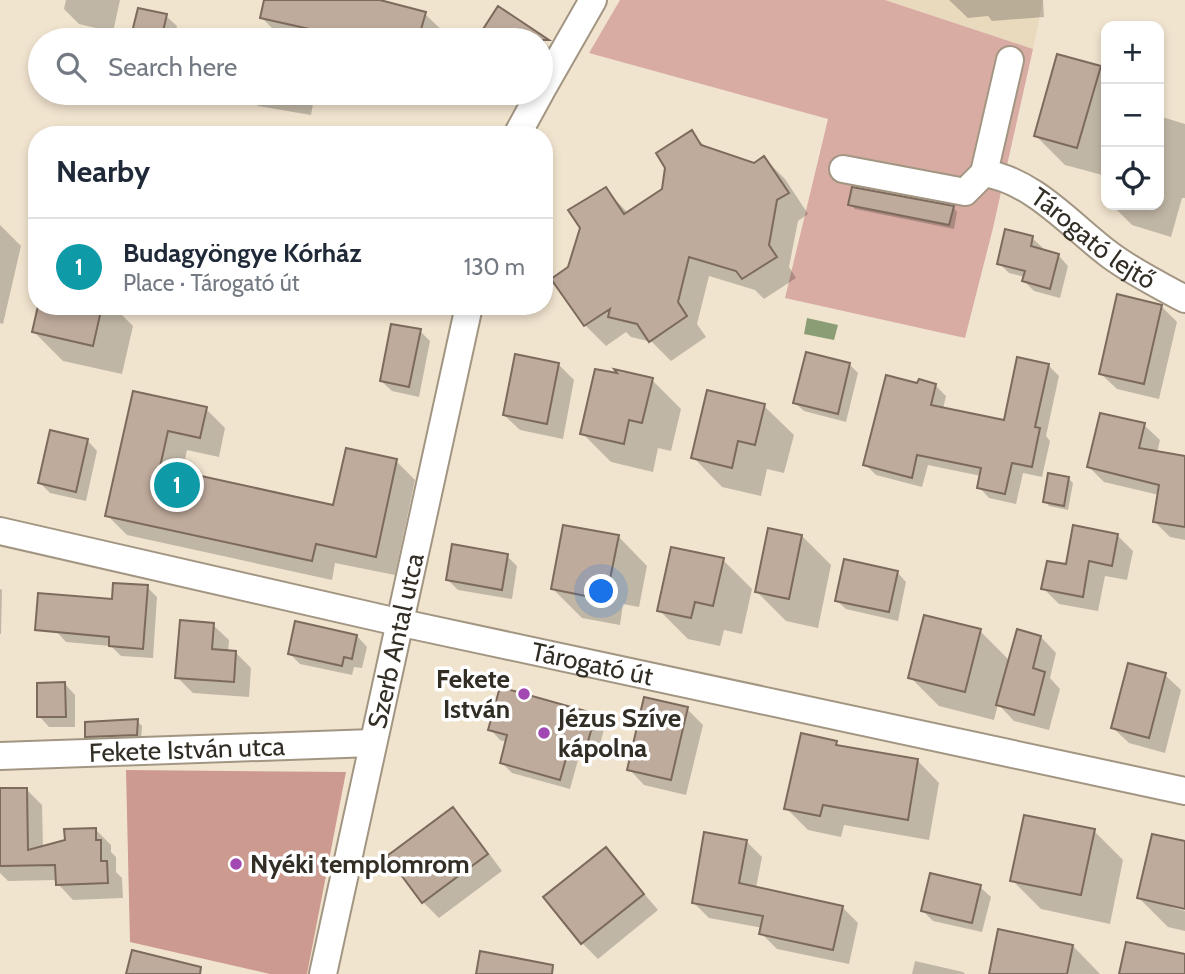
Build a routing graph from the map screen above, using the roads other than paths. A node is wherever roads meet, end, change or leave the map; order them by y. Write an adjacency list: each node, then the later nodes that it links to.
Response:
1 (593, 0): 3 (street)
2 (1010, 60): 7 (street)
3 (553, 69)
4 (533, 105): 5 (street)
5 (522, 126)
6 (843, 169): 7 (street)
7 (993, 174): 8 (street, Tárogató lejtő)
8 (1185, 299)
9 (467, 315): 11 (street, Szerb Antal utca)
10 (0, 531): 11 (street, Tárogató út)
11 (401, 623): 12 (street, Szerb Antal utca); 14 (street, Tárogató út)
12 (373, 743): 13 (street, Fekete István utca); 15 (street, Szerb Antal utca)
13 (0, 756)
14 (1185, 791)
15 (323, 974)

